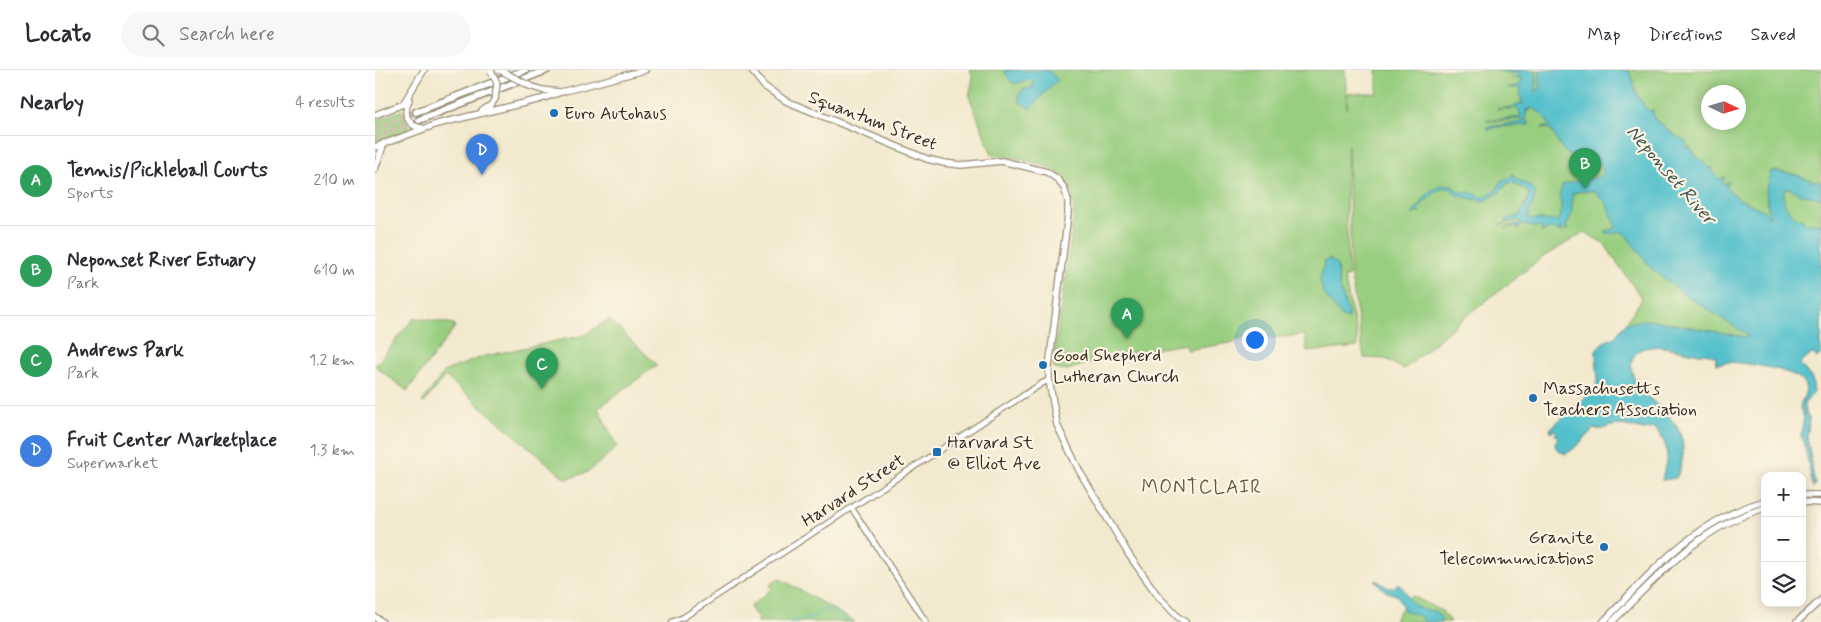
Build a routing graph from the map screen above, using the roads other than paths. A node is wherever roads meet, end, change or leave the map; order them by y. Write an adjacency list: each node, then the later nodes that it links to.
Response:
1 (490, 70): 13 (main road, bridge)
2 (500, 70): 10 (main road, bridge)
3 (514, 70): 12 (highway)
4 (525, 70): 12 (highway)
5 (538, 70): 12 (highway)
6 (547, 70): 12 (highway)
7 (645, 70): 10 (main road)
8 (751, 70): 18 (main road, Squantum Street)
9 (423, 73): 11 (main road); 14 (main road)
10 (561, 92): 13 (main road)
11 (377, 112)
12 (417, 115)
13 (476, 115): 14 (main road)
14 (425, 128): 15 (main road)
15 (384, 143): 16 (main road); 17 (main road)
16 (375, 147)
17 (375, 169)
18 (1049, 380): 24 (street, Harvard Street); 31 (main road)
19 (1806, 495): 20 (main road)
20 (1821, 495)
21 (1761, 502): 32 (main road)
22 (1806, 502): 23 (main road)
23 (1821, 502)
24 (851, 507): 29 (street, Harvard Street); 30 (street)
25 (1761, 509): 33 (main road)
26 (1821, 600): 34 (main road)
27 (375, 617): 28 (main road)
28 (382, 622)
29 (672, 622)
30 (926, 622)
31 (1185, 622)
32 (1603, 622)
33 (1612, 622)
34 (1797, 622)

